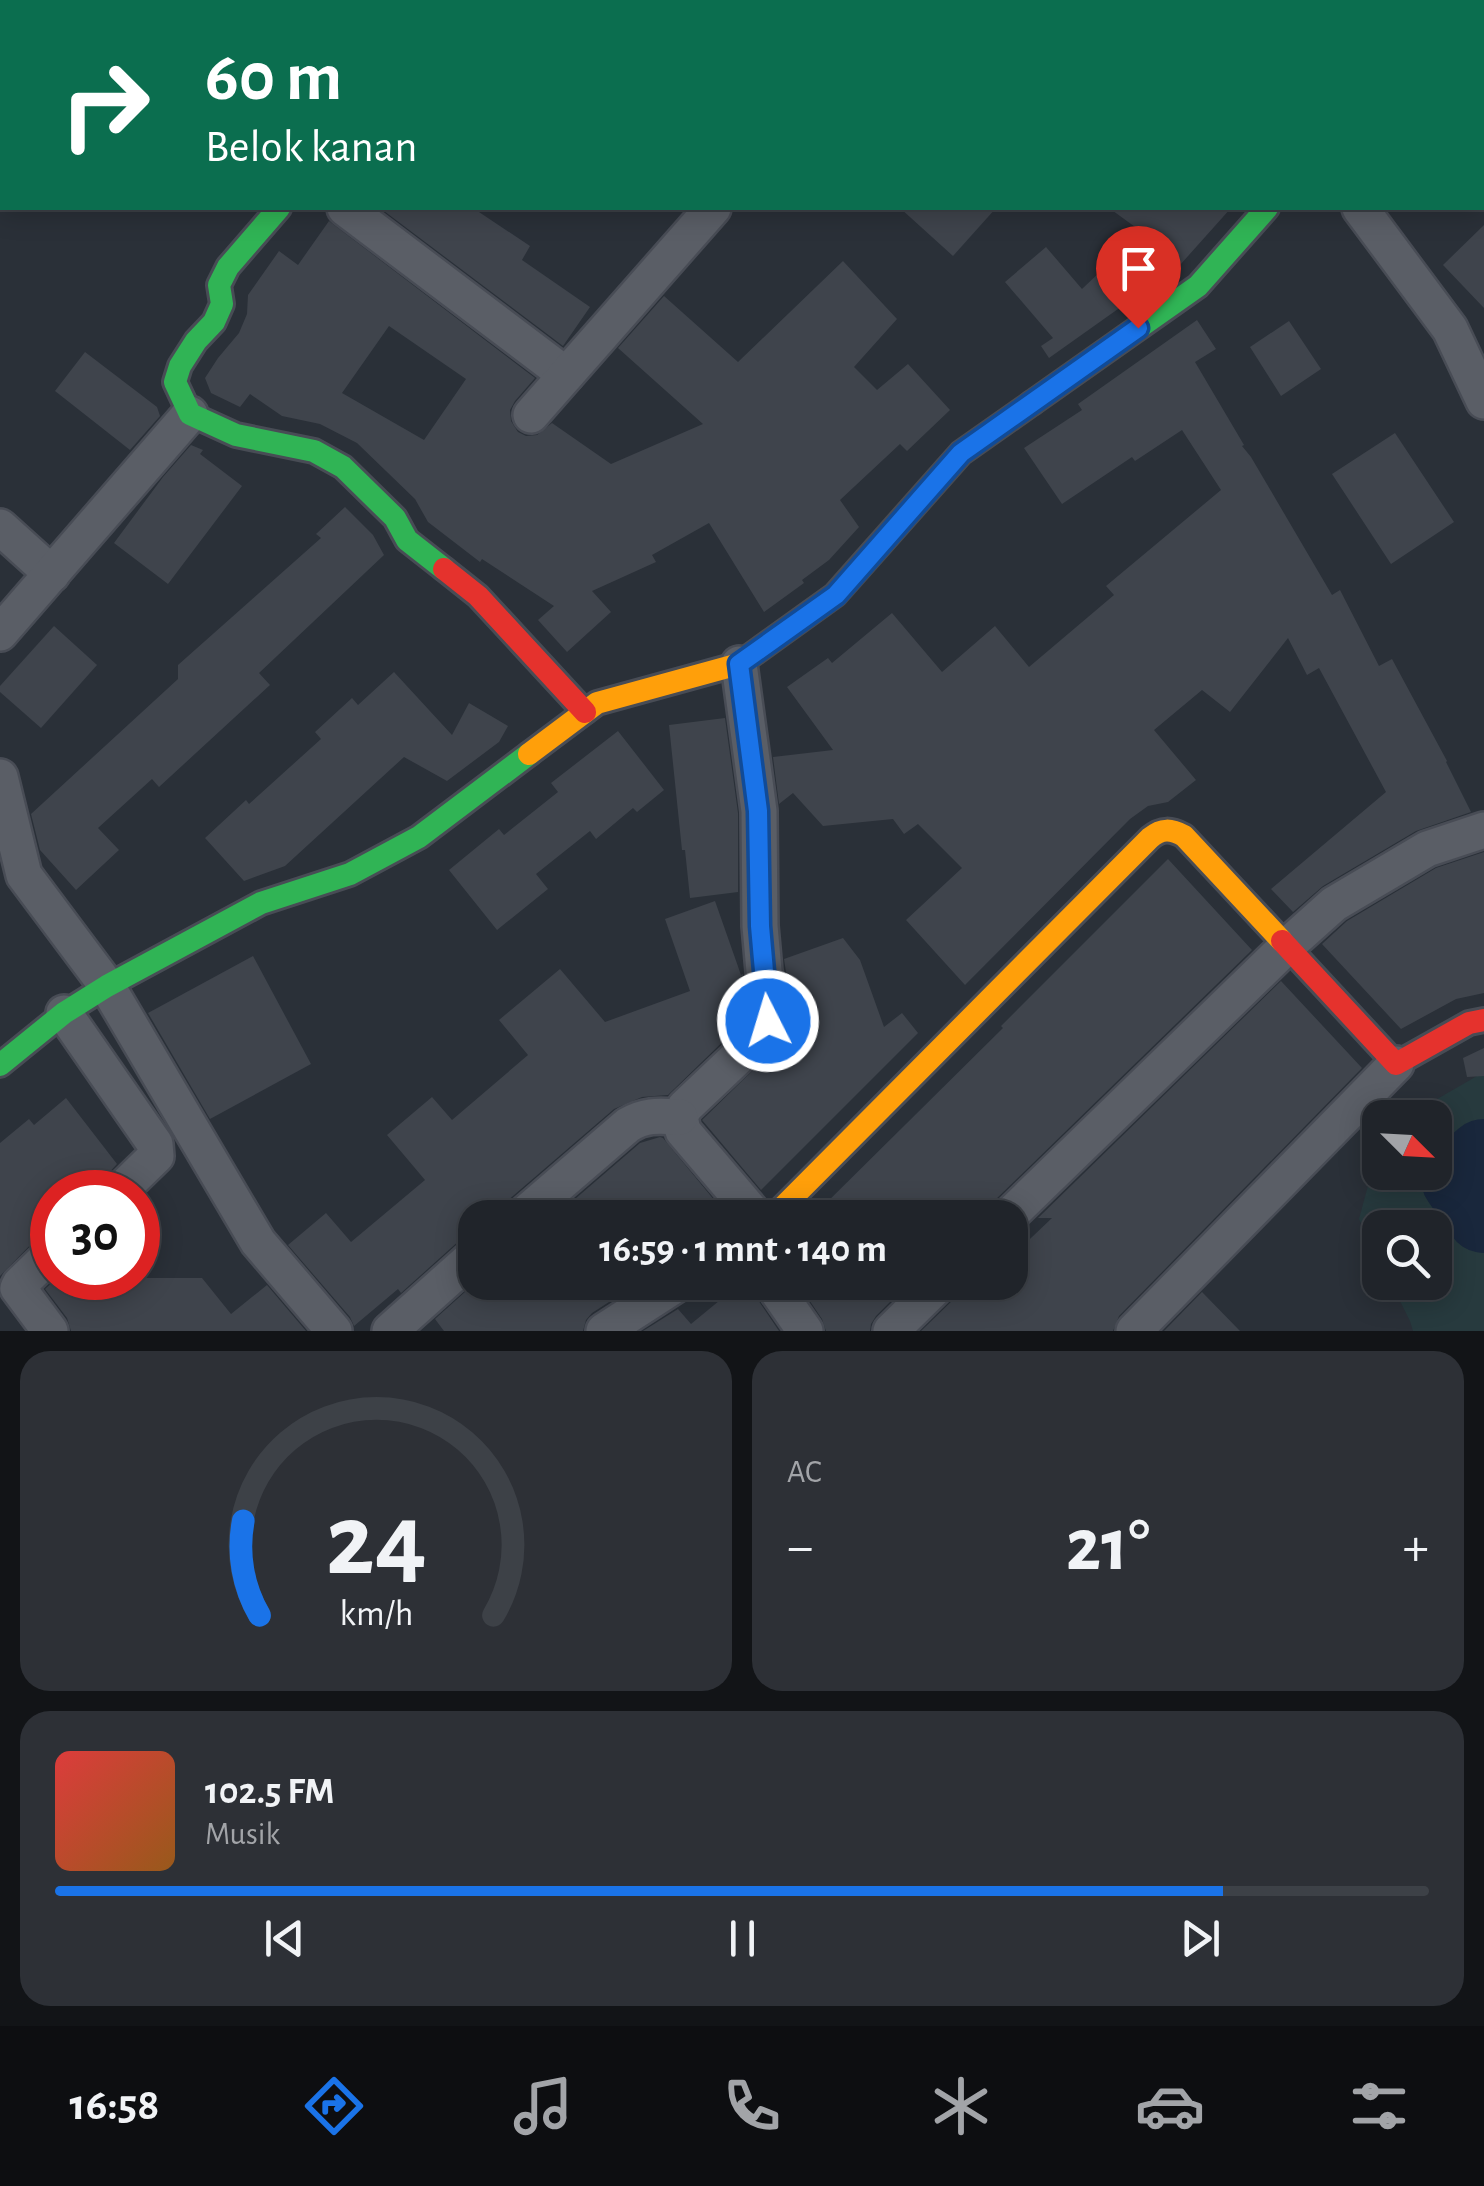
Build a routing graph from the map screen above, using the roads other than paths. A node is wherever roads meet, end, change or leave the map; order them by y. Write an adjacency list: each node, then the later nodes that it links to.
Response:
1 (276, 210): 8 (street)
2 (348, 210): 6 (street)
3 (711, 210): 6 (street)
4 (1265, 210): 13 (street)
5 (1361, 210): 7 (street)
6 (566, 375): 9 (street)
7 (1484, 401)
8 (190, 414): 11 (street); 14 (street)
9 (531, 415)
10 (0, 526): 11 (street)
11 (52, 574): 12 (street)
12 (0, 634)
13 (739, 664): 14 (street); 23 (street)
14 (585, 712): 18 (street)
15 (0, 777): 18 (street)
16 (1484, 830): 17 (street)
17 (1286, 946): 22 (street); 27 (street); 28 (street)
18 (107, 986): 19 (street); 35 (street)
19 (64, 1012): 21 (street); 24 (street)
20 (1484, 1020): 22 (street)
21 (0, 1064)
22 (1396, 1064): 40 (street)
23 (680, 1117): 25 (street); 26 (street)
24 (141, 1170)
25 (541, 1200)
26 (742, 1200)
27 (790, 1200)
28 (1026, 1200)
29 (458, 1271): 36 (street)
30 (30, 1274): 34 (street)
31 (652, 1300): 37 (street)
32 (783, 1300): 38 (street)
33 (923, 1300): 39 (street)
34 (50, 1331)
35 (334, 1331)
36 (390, 1331)
37 (604, 1331)
38 (805, 1331)
39 (891, 1331)
40 (1134, 1331)

